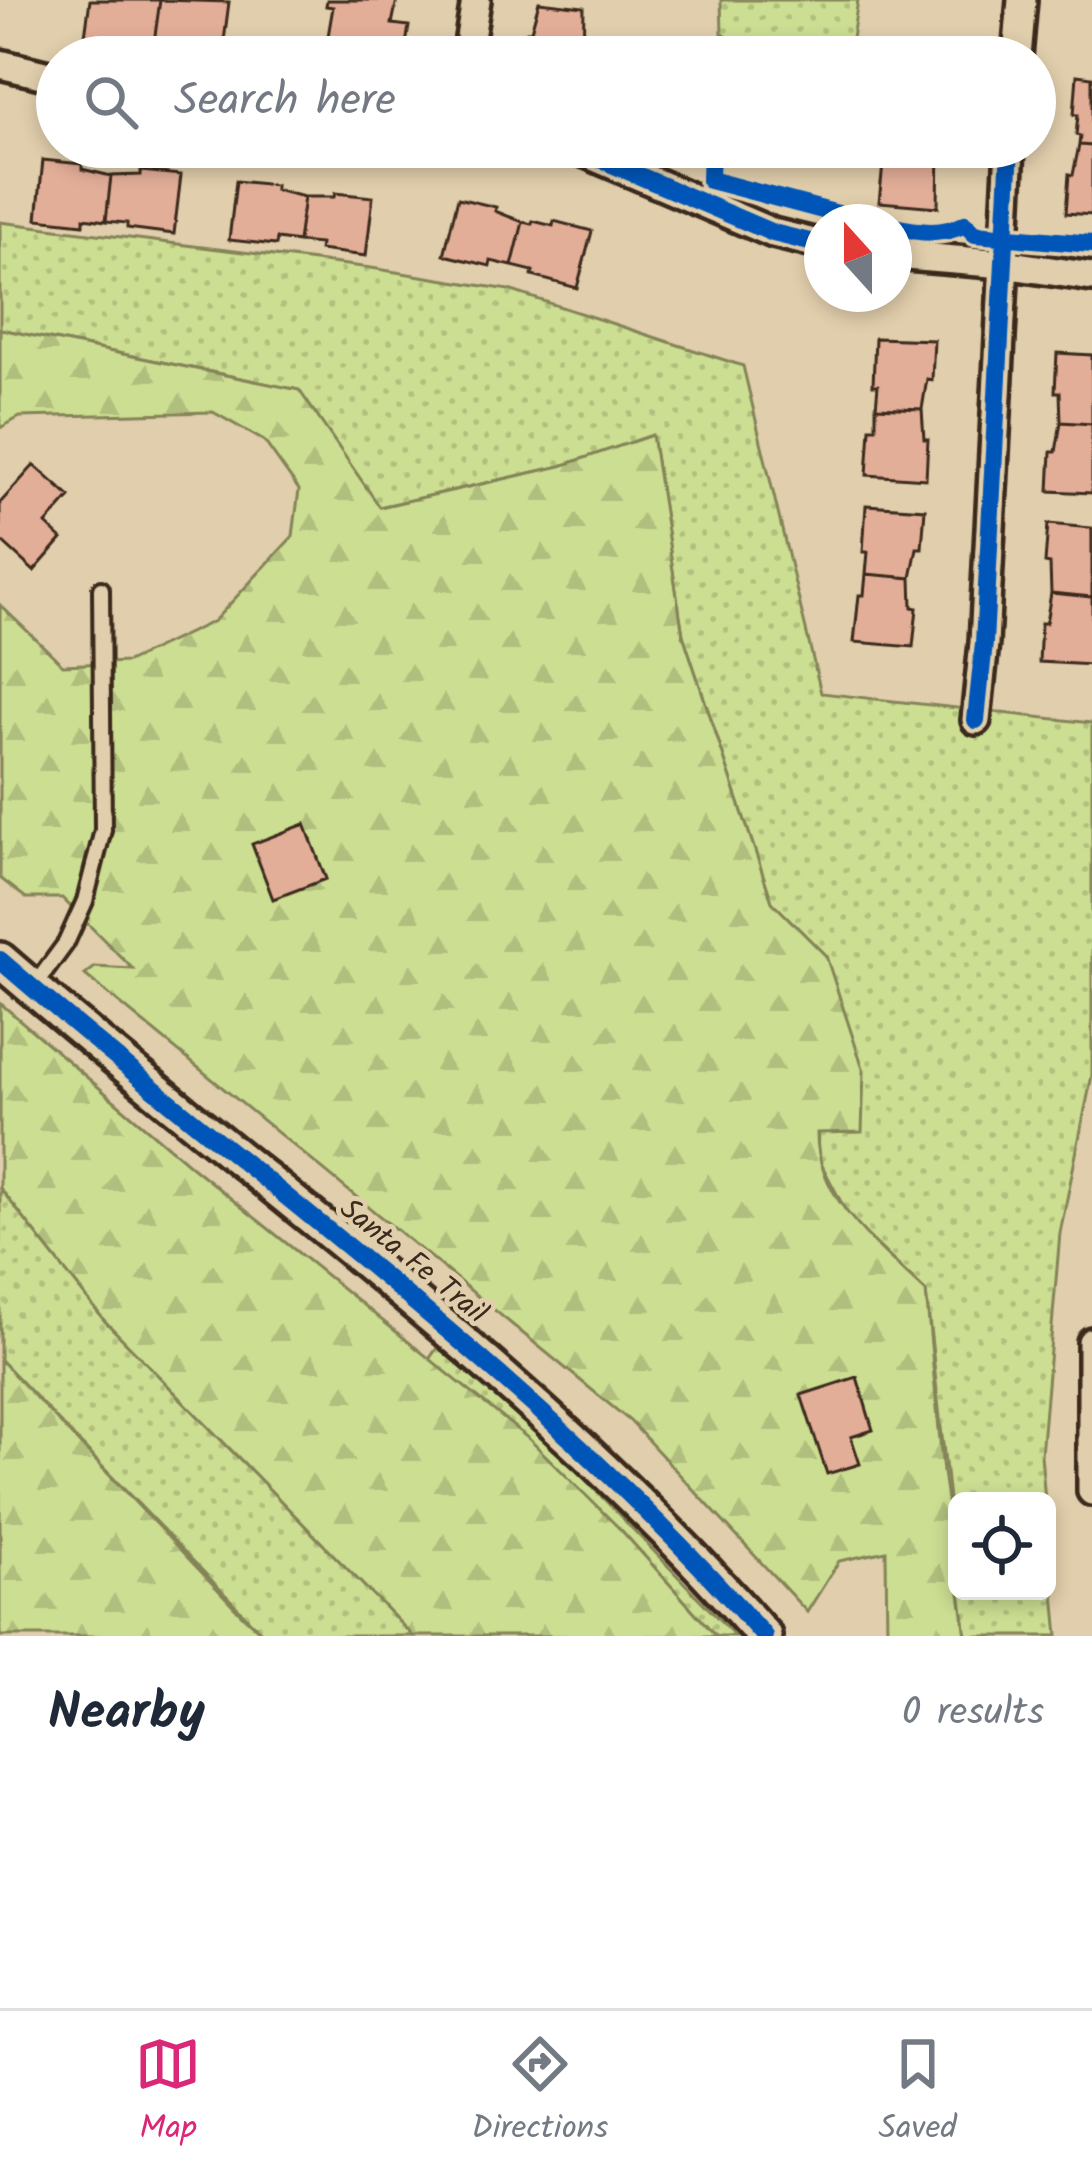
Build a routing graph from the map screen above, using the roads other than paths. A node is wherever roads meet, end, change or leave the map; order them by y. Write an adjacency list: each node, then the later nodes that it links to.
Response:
1 (476, 0): 3 (street)
2 (1022, 0): 4 (street)
3 (470, 36)
4 (1019, 36)
5 (0, 64): 6 (street)
6 (36, 72)
7 (621, 168): 9 (street)
8 (1009, 168): 11 (street)
9 (804, 241)
10 (912, 256): 11 (street)
11 (1004, 264): 12 (street); 14 (street)
12 (1092, 277)
13 (100, 589): 16 (lane)
14 (976, 720)
15 (0, 960): 16 (street, Santa Fe Trail)
16 (33, 988): 19 (street, Santa Fe Trail)
17 (1092, 1342): 18 (street)
18 (1092, 1491)
19 (764, 1636)

